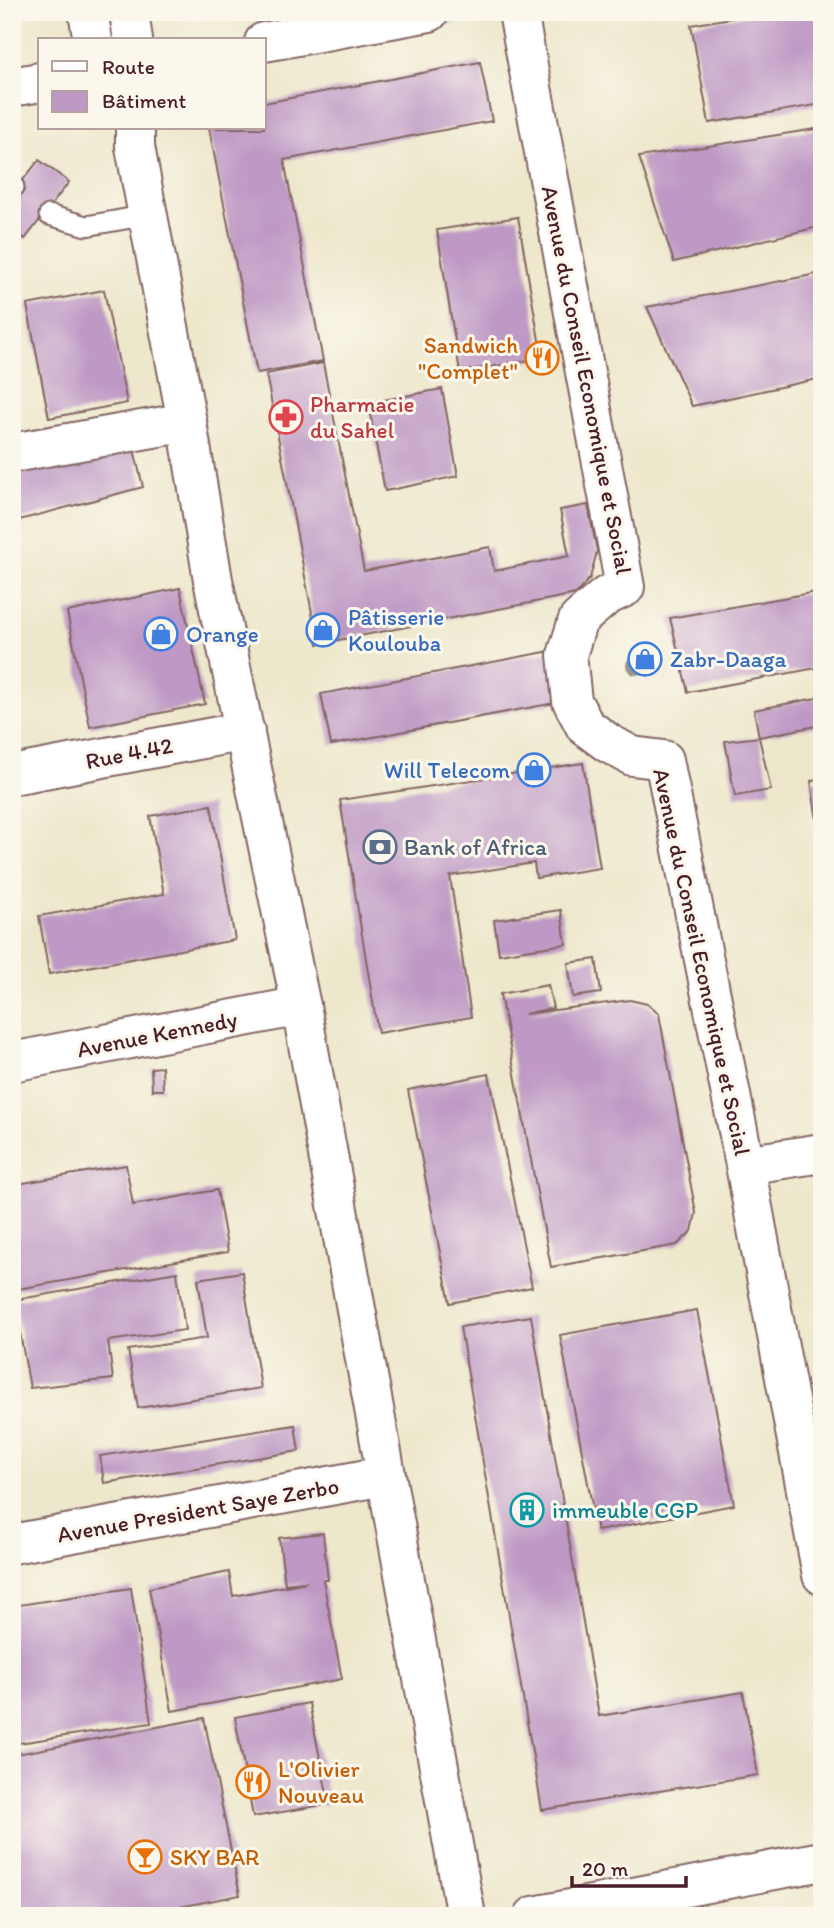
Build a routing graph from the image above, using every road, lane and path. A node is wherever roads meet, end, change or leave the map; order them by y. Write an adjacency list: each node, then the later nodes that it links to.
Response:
1 (88, 12): 5 (street)
2 (128, 12): 6 (street)
3 (429, 12): 7 (street)
4 (518, 12): 20 (street, Avenue du Conseil Economique et Social)
5 (93, 38)
6 (133, 38)
7 (266, 42)
8 (38, 82): 9 (street)
9 (12, 87)
10 (132, 134): 12 (street)
11 (49, 215): 12 (lane)
12 (148, 215): 13 (street)
13 (187, 422): 14 (street); 15 (street)
14 (12, 453)
15 (245, 731): 16 (street, Rue 4.42); 17 (street)
16 (12, 775)
17 (301, 1006): 18 (street, Avenue Kennedy); 21 (street)
18 (12, 1062)
19 (822, 1153): 20 (street)
20 (745, 1166): 23 (street, Avenue du Conseil Economique et Social)
21 (384, 1476): 22 (street, Avenue President Saye Zerbo); 25 (street)
22 (12, 1544)
23 (822, 1575)
24 (822, 1861): 26 (street)
25 (466, 1916)
26 (534, 1916)

